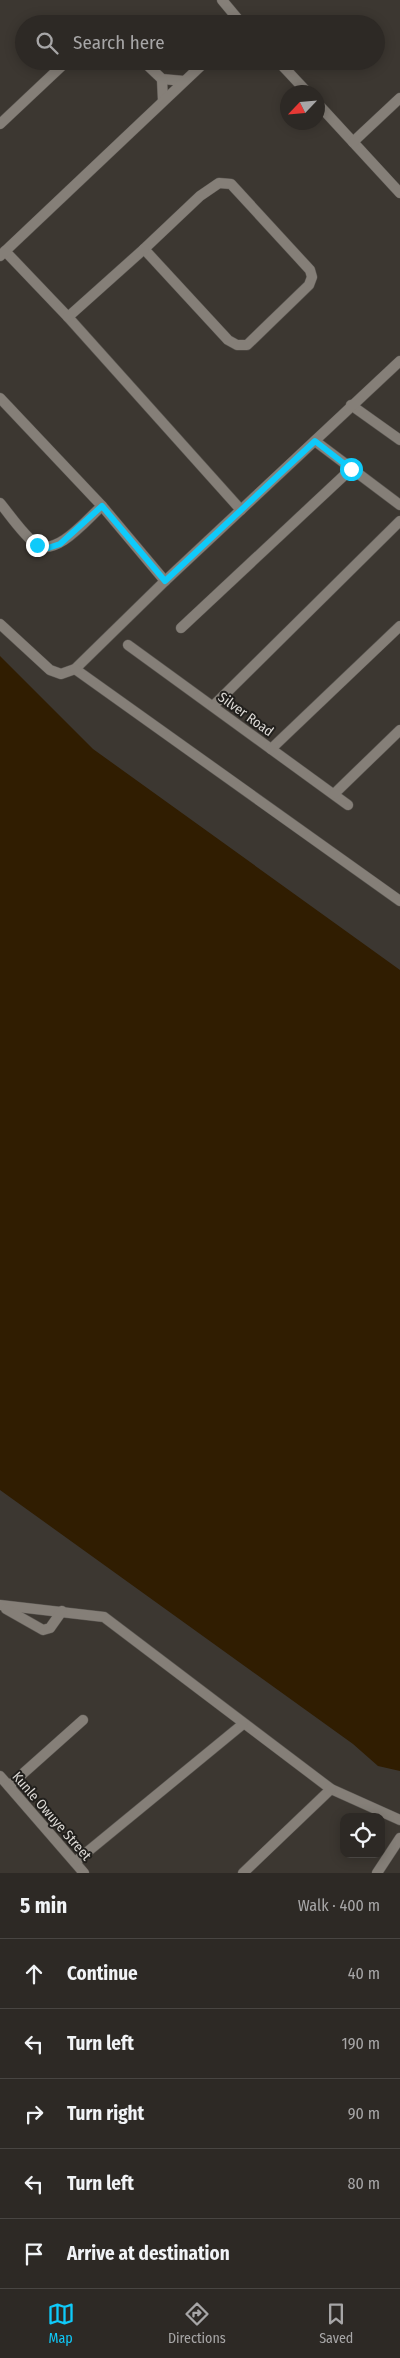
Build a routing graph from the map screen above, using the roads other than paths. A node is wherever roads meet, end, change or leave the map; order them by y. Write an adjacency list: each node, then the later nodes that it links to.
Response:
1 (222, 0): 2 (street)
2 (234, 15)
3 (57, 70): 13 (street)
4 (152, 70): 7 (street)
5 (196, 70): 8 (street)
6 (286, 70): 9 (street)
7 (162, 79): 8 (street); 11 (street)
8 (184, 81): 11 (street)
9 (300, 85)
10 (400, 98): 14 (street)
11 (163, 101): 17 (street)
12 (325, 112): 14 (street)
13 (0, 124)
14 (353, 142): 15 (street)
15 (400, 193)
16 (144, 249): 16 (street); 18 (street)
17 (3, 253): 18 (street)
18 (68, 317): 28 (street)
19 (400, 361): 21 (street)
20 (0, 398): 27 (street)
21 (351, 405): 22 (street); 23 (street)
22 (400, 440)
23 (315, 441): 24 (street); 28 (street)
24 (351, 469): 26 (street); 33 (street)
25 (0, 503): 27 (street)
26 (400, 505)
27 (102, 506): 30 (street)
28 (241, 510): 30 (street)
29 (400, 521): 36 (street)
30 (165, 581): 35 (street)
31 (0, 624): 35 (street)
32 (400, 626): 38 (street)
33 (181, 628)
34 (128, 645): 36 (street, Silver Road)
35 (75, 669): 41 (street)
36 (213, 706): 38 (street, Silver Road)
37 (400, 730): 39 (street)
38 (271, 749): 39 (street, Silver Road)
39 (334, 794): 40 (street, Silver Road)
40 (348, 805)
41 (400, 901)
42 (1, 1607): 43 (street); 43 (street)
43 (62, 1611): 45 (street)
44 (83, 1720): 47 (street)
45 (244, 1724): 48 (street); 51 (street)
46 (0, 1776): 47 (street, Kunle Owuye Street)
47 (9, 1786): 51 (street, Kunle Owuye Street)
48 (331, 1789): 49 (street); 53 (street)
49 (400, 1820)
50 (400, 1838): 54 (street)
51 (75, 1862): 52 (street, Kunle Owuye Street)
52 (84, 1873)
53 (243, 1873)
54 (377, 1873)

